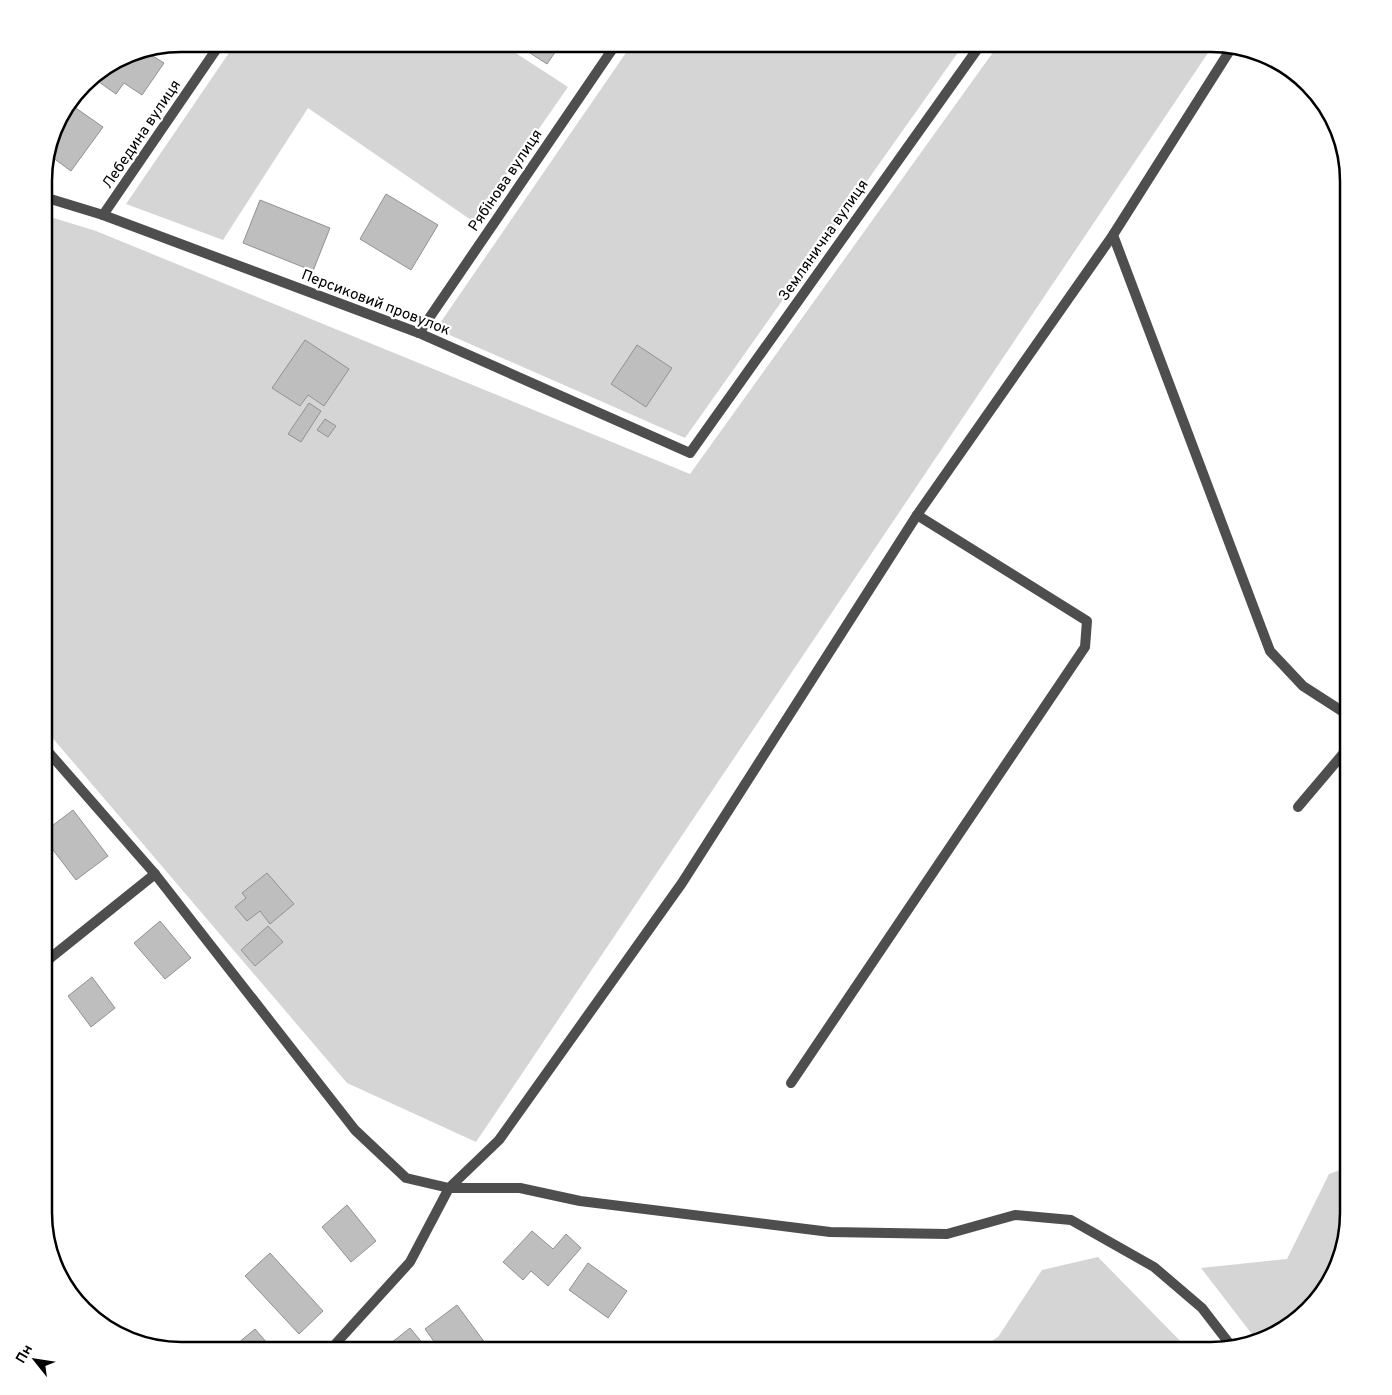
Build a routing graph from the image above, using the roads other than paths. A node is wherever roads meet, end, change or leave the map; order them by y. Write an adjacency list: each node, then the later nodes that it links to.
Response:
1 (214, 53): 6 (street, Лебедина вулиця)
2 (610, 53): 8 (street, Рябінова вулиця)
3 (975, 53): 9 (street, Землянична вулиця)
4 (1228, 54): 7 (street)
5 (53, 200): 6 (street, Персиковий провулок)
6 (103, 216): 8 (street, Персиковий провулок)
7 (1113, 235): 10 (street); 11 (street)
8 (420, 333): 9 (street, Персиковий провулок)
9 (690, 453)
10 (917, 515): 17 (street); 18 (street)
11 (1340, 710)
12 (52, 757): 15 (street)
13 (1340, 757): 14 (street)
14 (1298, 807)
15 (155, 874): 16 (street); 18 (street)
16 (52, 956)
17 (791, 1083)
18 (449, 1188): 19 (street); 20 (street)
19 (1227, 1341)
20 (337, 1342)

